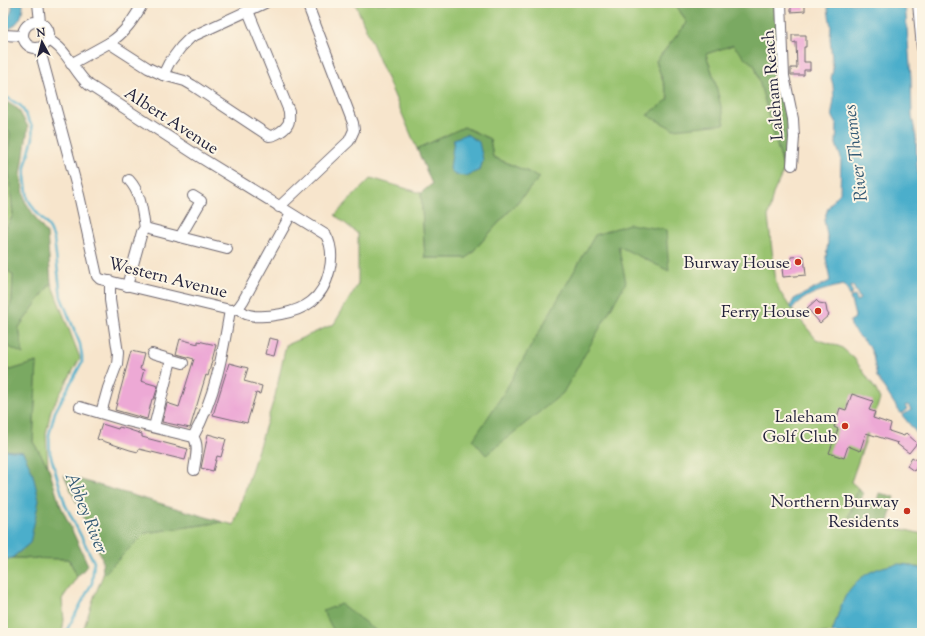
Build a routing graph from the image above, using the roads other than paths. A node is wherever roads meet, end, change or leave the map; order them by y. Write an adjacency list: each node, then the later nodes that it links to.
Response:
1 (38, 3): 9 (street)
2 (144, 3): 13 (street)
3 (265, 3): 7 (street)
4 (307, 3): 21 (street)
5 (781, 3): 18 (street, Laleham Reach)
6 (918, 3): 8 (street)
7 (248, 11): 17 (street); 17 (street)
8 (920, 19): 15 (street)
9 (40, 22): 11 (street); 12 (street)
10 (4, 35): 11 (street)
11 (23, 36): 14 (street)
12 (48, 40): 14 (street); 16 (street, Albert Avenue)
13 (109, 43): 16 (street); 17 (street)
14 (37, 48): 26 (street, Western Avenue)
15 (922, 48)
16 (71, 64): 21 (street, Albert Avenue)
17 (163, 75)
18 (792, 165)
19 (129, 180): 23 (street)
20 (193, 196): 24 (street)
21 (279, 207): 22 (street, Albert Avenue)
22 (291, 214): 28 (street, Western Avenue); 28 (street, Albert Avenue)
23 (145, 228): 24 (street); 27 (street)
24 (180, 237): 25 (street)
25 (227, 249)
26 (110, 281): 27 (street, Western Avenue); 33 (street)
27 (127, 286): 28 (street, Western Avenue)
28 (234, 309): 35 (street)
29 (152, 354): 30 (street)
30 (171, 360): 31 (street); 34 (street)
31 (182, 363)
32 (80, 407): 33 (street)
33 (101, 413): 34 (street)
34 (154, 427): 35 (street)
35 (194, 437): 36 (street)
36 (194, 470)

